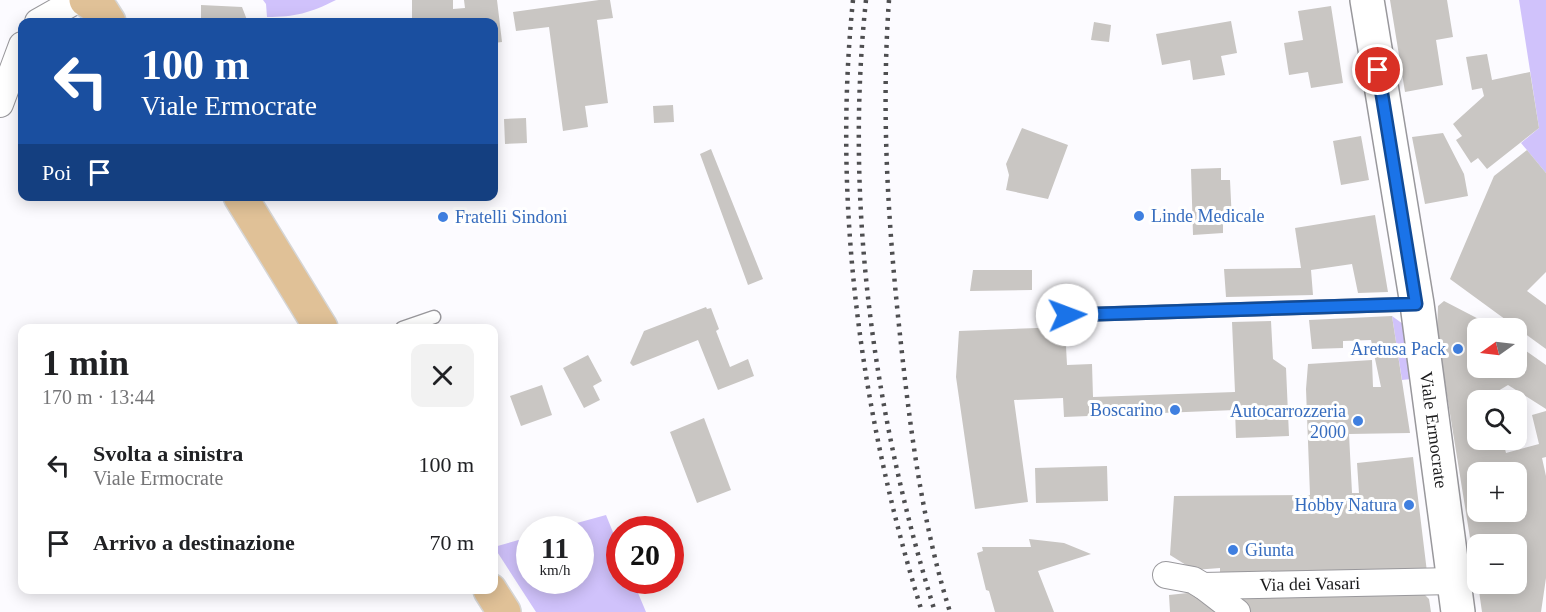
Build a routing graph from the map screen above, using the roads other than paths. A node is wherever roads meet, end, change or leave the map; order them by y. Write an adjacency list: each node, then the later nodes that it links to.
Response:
1 (40, 0): 6 (street)
2 (78, 0): 7 (street)
3 (86, 0): 8 (main road)
4 (117, 0): 9 (main road)
5 (1367, 0): 15 (main road, Viale Ermocrate)
6 (33, 18)
7 (45, 18)
8 (106, 18)
9 (129, 18)
10 (18, 56): 11 (street)
11 (0, 104)
12 (234, 201): 14 (main road)
13 (243, 201): 14 (main road)
14 (290, 279): 18 (main road)
15 (1416, 304): 16 (lane); 23 (main road, Viale Ermocrate)
16 (1067, 315)
17 (434, 317): 19 (lane)
18 (318, 324)
19 (418, 324)
20 (1166, 575): 21 (street, Via dei Vasari)
21 (1203, 586): 23 (street, Via dei Vasari); 25 (street)
22 (493, 594): 24 (main road)
23 (1456, 596)
24 (504, 612)
25 (1237, 612)

